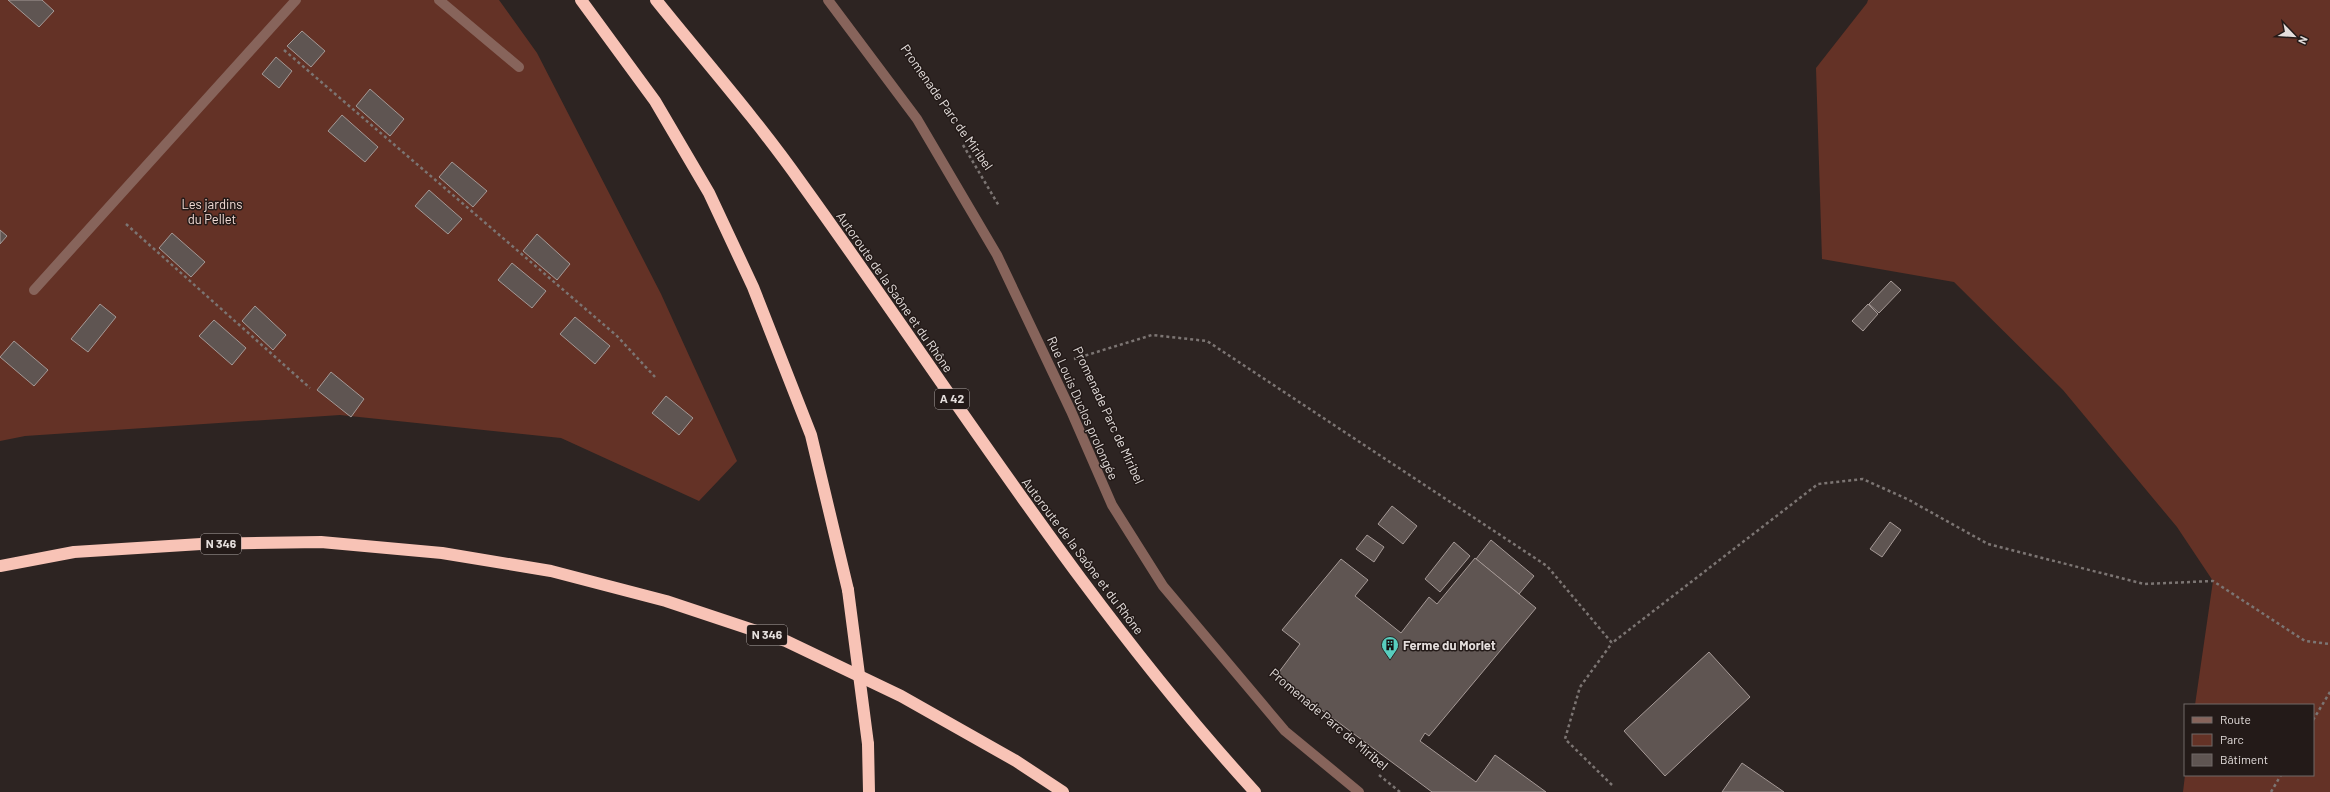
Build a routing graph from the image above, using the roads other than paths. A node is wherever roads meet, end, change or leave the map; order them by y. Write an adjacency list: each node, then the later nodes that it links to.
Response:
1 (296, 0): 7 (street)
2 (439, 0): 6 (street)
3 (581, 0): 9 (highway, bridge)
4 (656, 0): 11 (highway, Autoroute de la Saône et du Rhône / A 42)
5 (828, 0): 12 (street, Rue Louis Duclos prolongée)
6 (519, 67)
7 (34, 290)
8 (0, 566): 10 (highway, N 346)
9 (869, 792)
10 (1063, 792)
11 (1255, 792)
12 (1359, 792)

